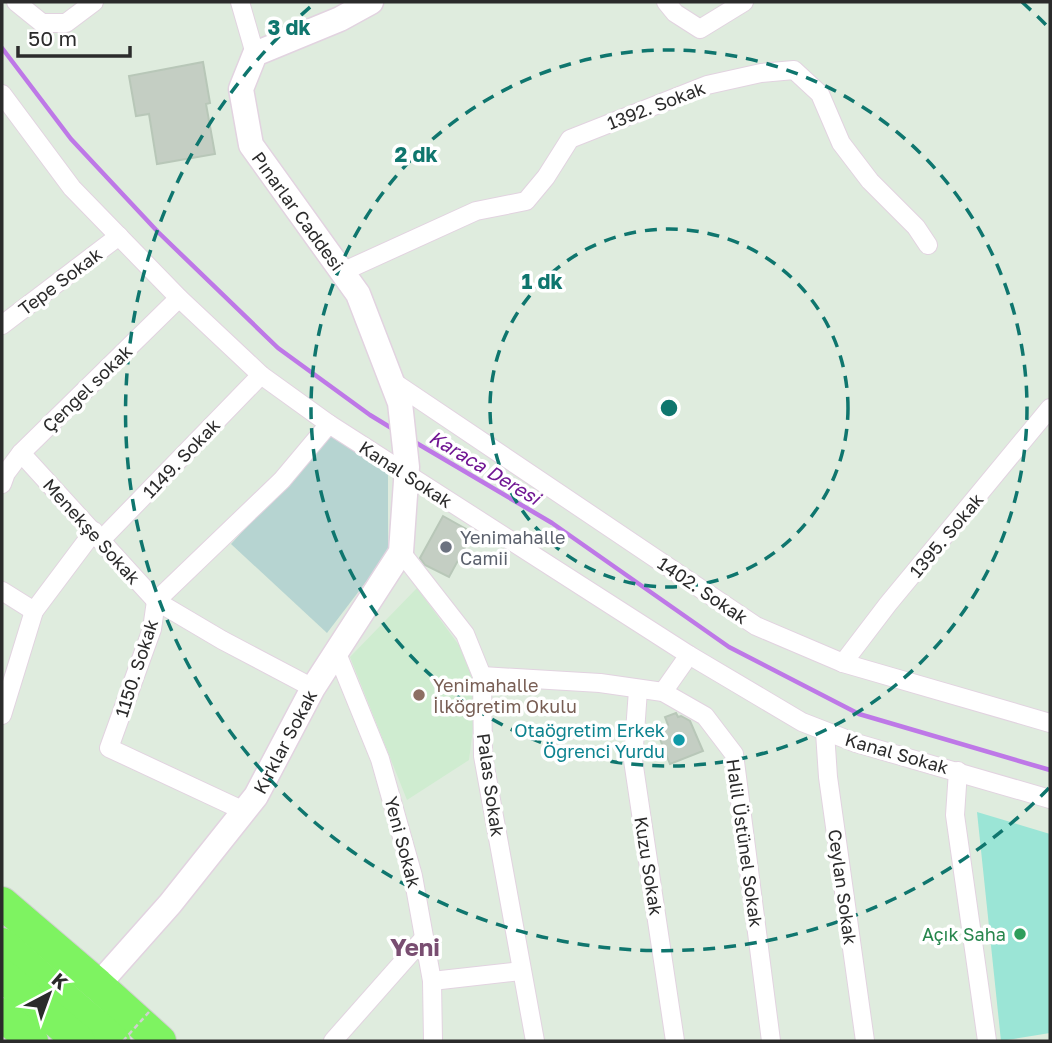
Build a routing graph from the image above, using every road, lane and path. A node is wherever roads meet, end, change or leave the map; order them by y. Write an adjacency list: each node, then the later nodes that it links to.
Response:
1 (16, 2): 2 (street)
2 (94, 2)
3 (240, 2): 7 (street)
4 (371, 2): 7 (street)
5 (666, 2): 6 (street)
6 (744, 2)
7 (255, 54): 11 (street, Pınarlar Caddesi)
8 (2, 94): 9 (street, Kanal Sokak)
9 (119, 236): 12 (street, Kanal Sokak); 13 (street, Tepe Sokak)
10 (928, 245): 11 (street, 1392. Sokak)
11 (342, 272): 15 (street, Pınarlar Caddesi)
12 (179, 298): 14 (street, Kanal Sokak); 18 (street, Çengel sokak)
13 (2, 325)
14 (261, 375): 17 (street, Kanal Sokak); 21 (street, 1149. Sokak)
15 (396, 392): 19 (street, Pınarlar Caddesi); 28 (street, 1402. Sokak)
16 (1050, 408): 28 (street, 1395. Sokak)
17 (329, 424): 19 (street, Kanal Sokak); 24 (street, 1150. Sokak)
18 (21, 453): 20 (street, Çengel sokak); 21 (street, Menekşe Sokak)
19 (407, 470): 22 (street, Kırklar Sokak); 27 (street, Kanal Sokak)
20 (2, 484)
21 (97, 536): 24 (street, Menekşe Sokak); 25 (street)
22 (401, 552): 26 (street, Kırklar Sokak); 29 (street, Palas Sokak)
23 (2, 591): 25 (street)
24 (156, 601): 30 (street, Menekşe Sokak); 38 (street, 1150. Sokak)
25 (34, 611): 33 (street)
26 (336, 651): 30 (street, Kırklar Sokak); 40 (street, Yeni Sokak)
27 (689, 655): 32 (street); 35 (street, Kanal Sokak)
28 (843, 663): 34 (street, 1402. Sokak)
29 (482, 676): 31 (street, Halil Üstünel Sokak); 42 (street, Palas Sokak)
30 (313, 688): 38 (street, Kırklar Sokak)
31 (638, 690): 32 (street, Halil Üstünel Sokak); 56 (street, Kuzu Sokak)
32 (663, 692): 57 (street, Halil Üstünel Sokak)
33 (2, 715)
34 (1050, 723)
35 (825, 732): 36 (street, Kanal Sokak); 58 (street, Ceylan Sokak)
36 (958, 771): 37 (street, Kanal Sokak); 59 (street)
37 (1050, 799)
38 (244, 811): 45 (street, Kırklar Sokak)
39 (2, 903): 45 (highway)
40 (424, 938): 44 (street, Yeni Sokak); 53 (street)
41 (2, 944): 50 (highway)
42 (521, 971): 44 (street); 55 (street, Palas Sokak)
43 (2, 975): 49 (highway)
44 (432, 981): 54 (street, Yeni Sokak)
45 (98, 985): 52 (highway)
46 (149, 1012): 51 (path, bridge)
47 (2, 1014): 48 (highway)
48 (32, 1041)
49 (79, 1041)
50 (114, 1041)
51 (123, 1041)
52 (160, 1041)
53 (333, 1041)
54 (433, 1041)
55 (535, 1041)
56 (675, 1041)
57 (771, 1041)
58 (865, 1041)
59 (987, 1041)

